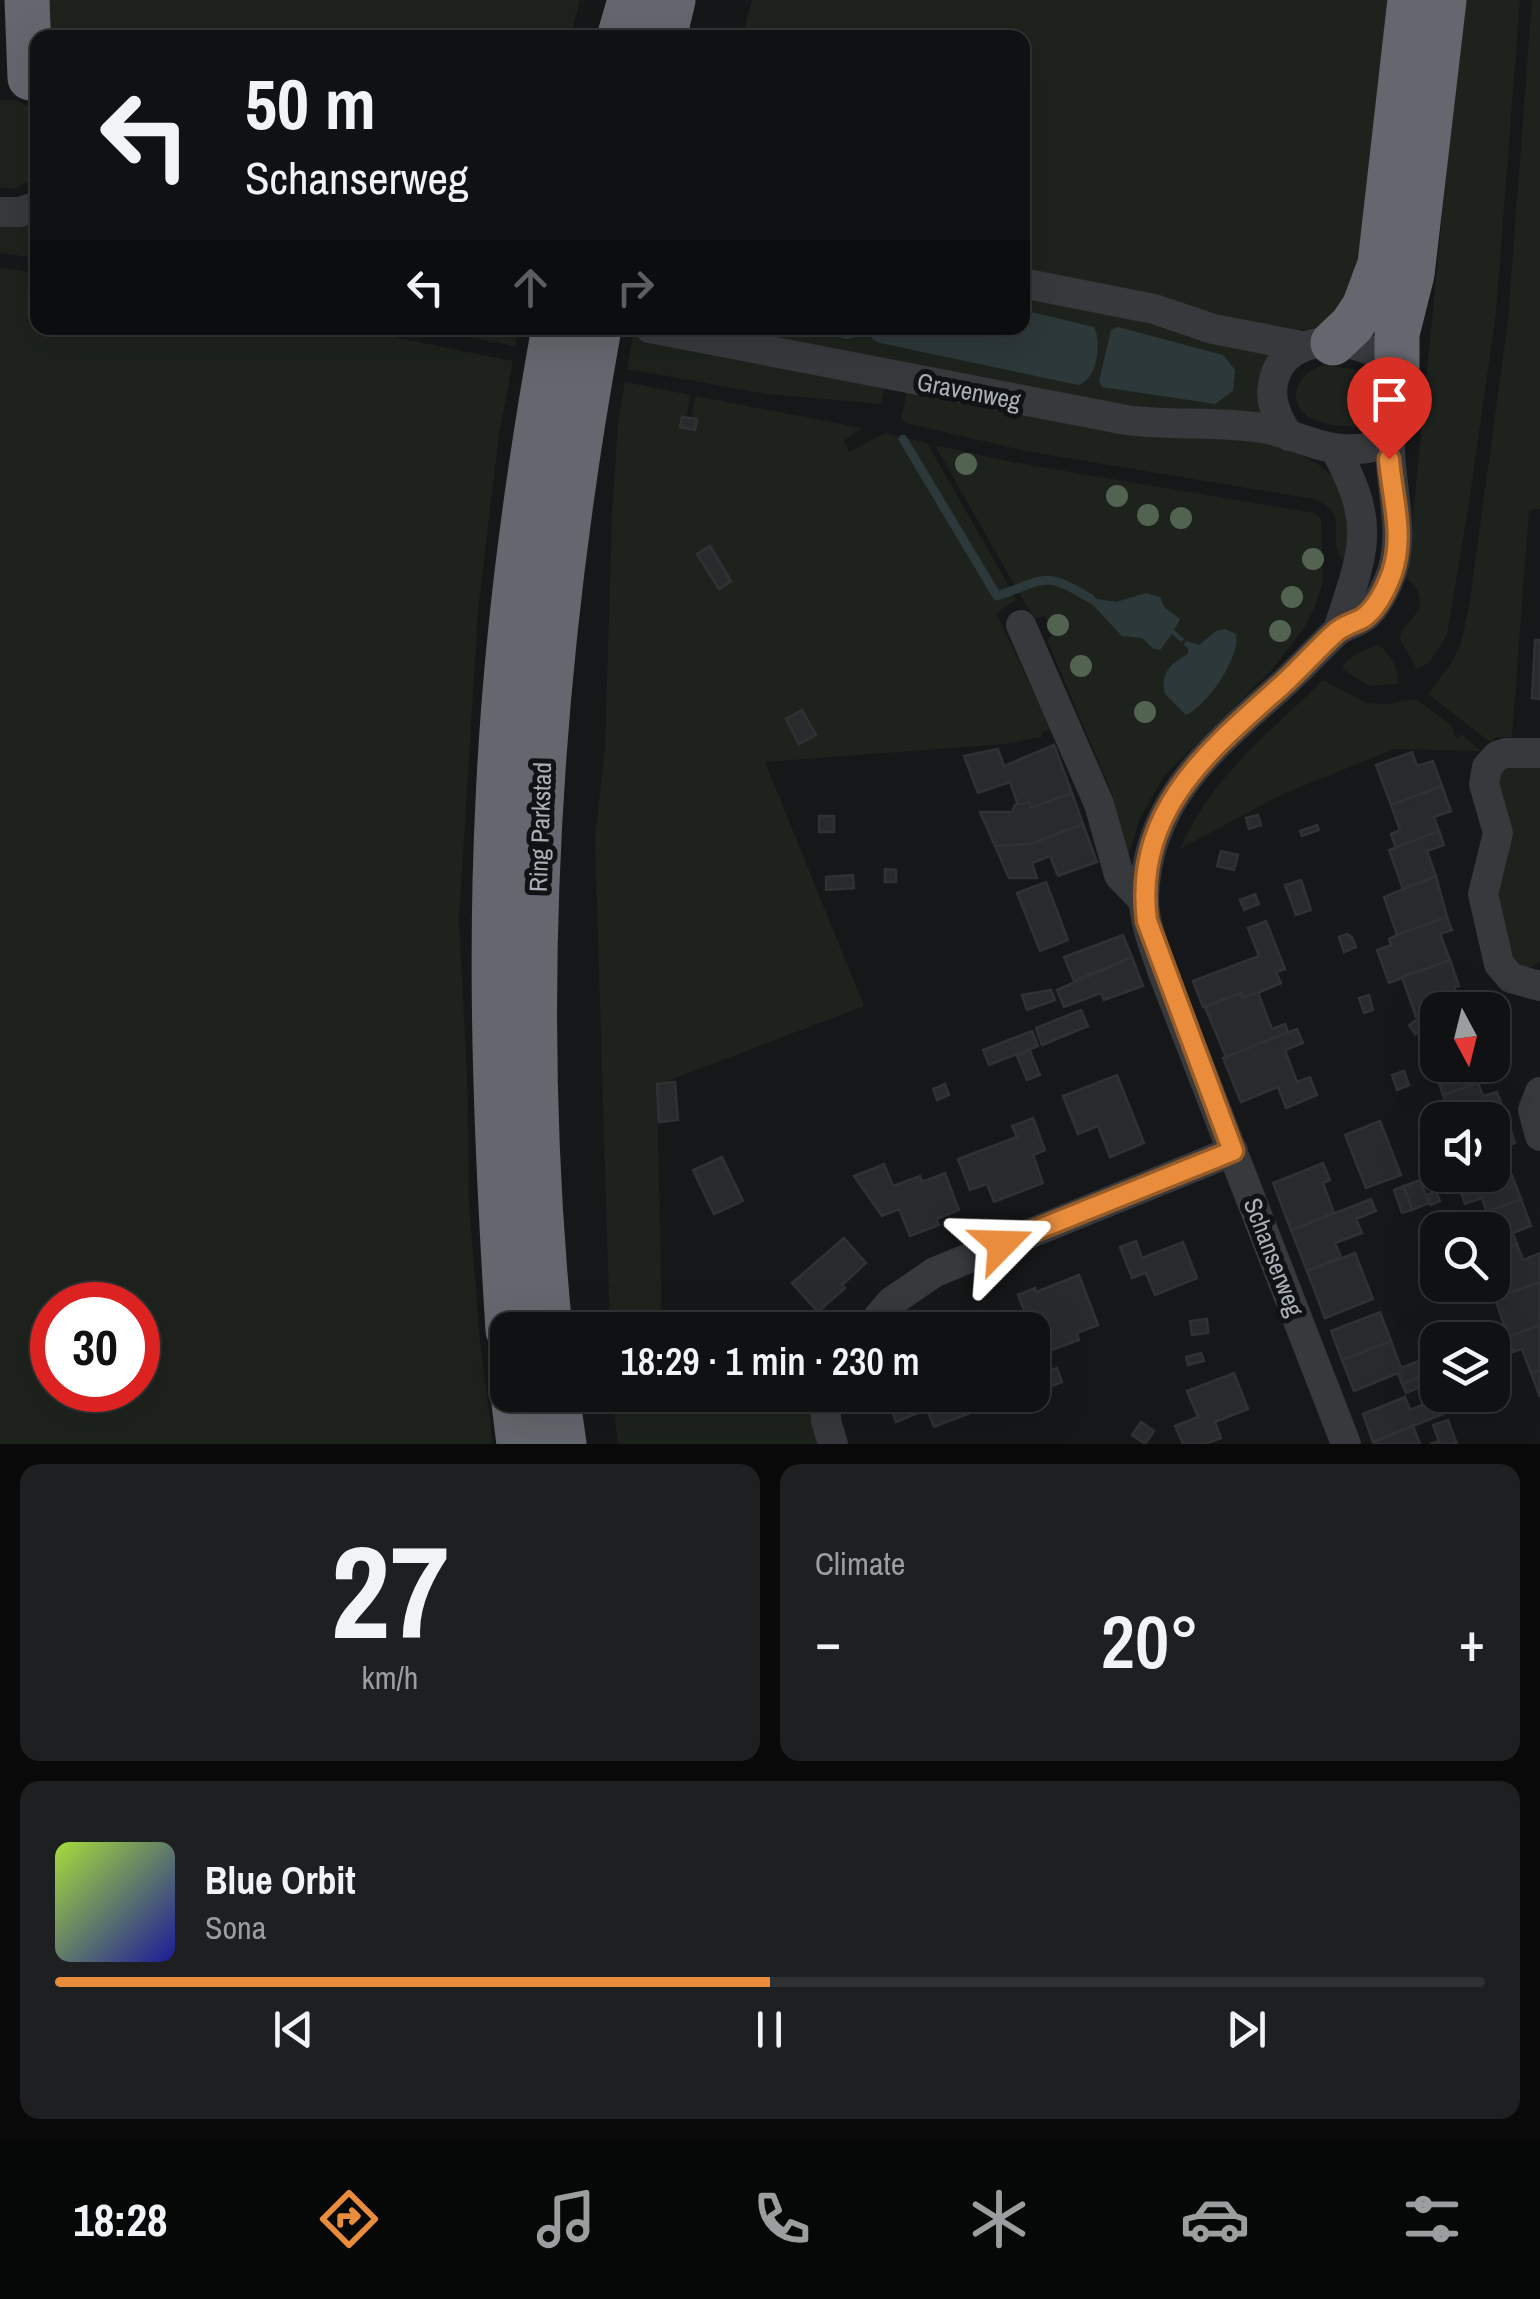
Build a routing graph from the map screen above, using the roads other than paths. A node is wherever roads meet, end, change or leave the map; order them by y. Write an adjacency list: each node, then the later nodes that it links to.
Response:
1 (27, 0): 6 (highway)
2 (627, 0): 5 (highway)
3 (1410, 0): 13 (highway)
4 (1444, 0): 14 (highway)
5 (620, 30)
6 (23, 78)
7 (30, 209): 8 (street)
8 (0, 212)
9 (1030, 286): 13 (street)
10 (553, 335): 26 (highway, Ring Parkstad)
11 (598, 335): 27 (highway, Ring Parkstad)
12 (686, 335): 15 (street, Gravenweg)
13 (1317, 344): 14 (street); 15 (street)
14 (1397, 368): 16 (street)
15 (1289, 436): 17 (street)
16 (1390, 438): 17 (street); 19 (street, Schanserweg)
17 (1335, 448): 19 (street, Schanserweg)
18 (1021, 625): 21 (street, Schanserweg)
19 (1338, 630): 21 (street, Schanserweg)
20 (1540, 753): 22 (street)
21 (1144, 901): 25 (street, Schanserweg)
22 (1540, 986)
23 (1540, 1092): 24 (street)
24 (1540, 1136)
25 (1233, 1151): 28 (street); 35 (street, Schanserweg)
26 (507, 1312)
27 (549, 1312)
28 (882, 1312)
29 (515, 1412): 32 (highway)
30 (559, 1412): 33 (highway)
31 (826, 1412): 34 (street)
32 (520, 1444)
33 (564, 1444)
34 (833, 1444)
35 (1346, 1444)

